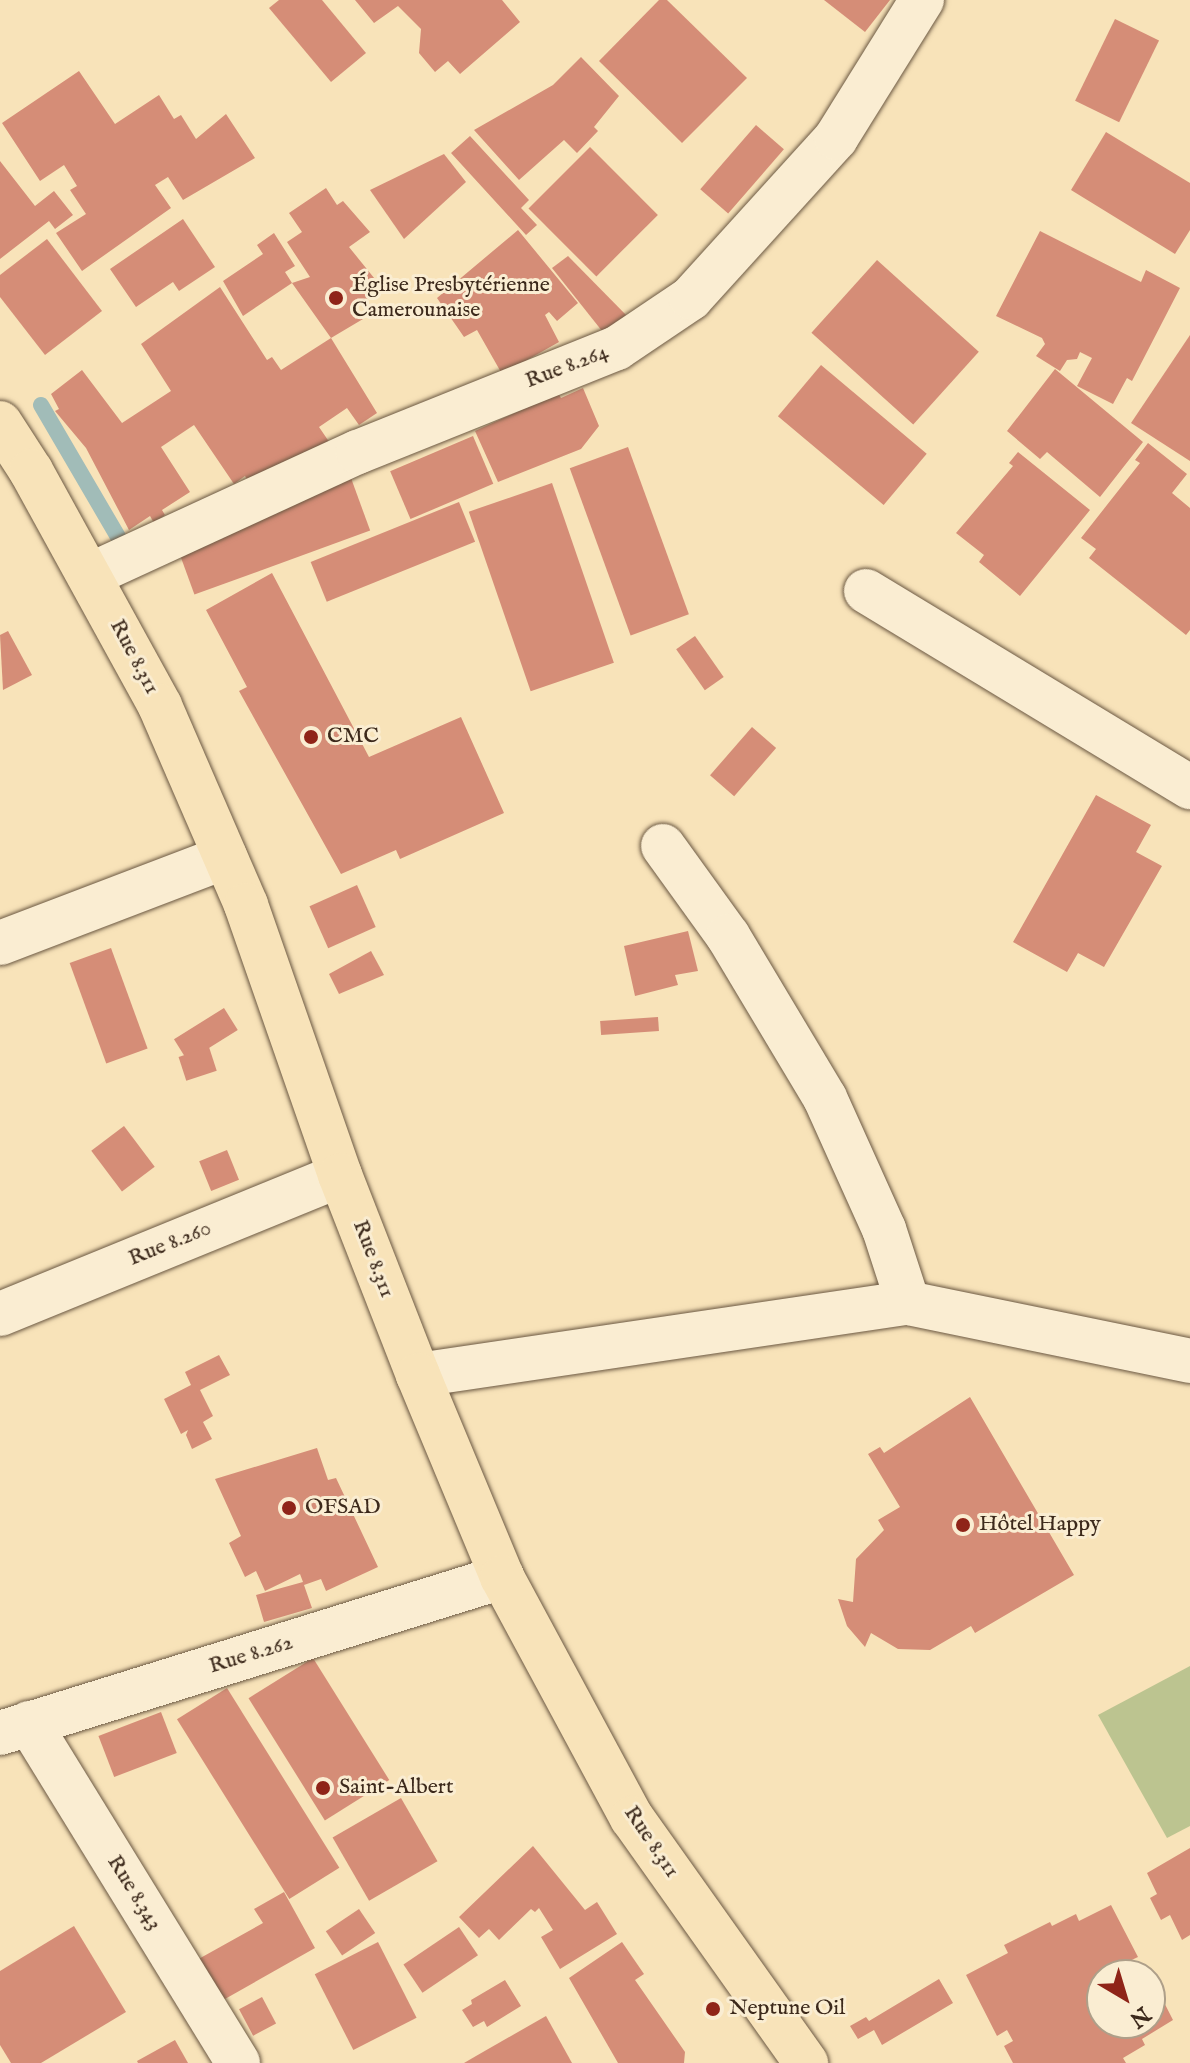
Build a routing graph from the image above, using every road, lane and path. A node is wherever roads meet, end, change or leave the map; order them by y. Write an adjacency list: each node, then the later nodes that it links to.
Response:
1 (922, 0): 3 (street, Rue 8.264)
2 (0, 423): 3 (main road, Rue 8.311)
3 (90, 575): 7 (main road, Rue 8.311)
4 (866, 591): 5 (street)
5 (1190, 787)
6 (663, 846): 10 (street)
7 (225, 857): 8 (street); 9 (main road, Rue 8.311)
8 (0, 943)
9 (340, 1175): 11 (street, Rue 8.260); 13 (main road, Rue 8.311)
10 (908, 1303): 12 (street); 13 (street)
11 (0, 1314)
12 (1190, 1361)
13 (418, 1375): 14 (main road, Rue 8.311)
14 (502, 1577): 15 (street, Rue 8.262); 17 (main road, Rue 8.311)
15 (14, 1728): 16 (street, Rue 8.343)
16 (238, 2063)
17 (806, 2063)

